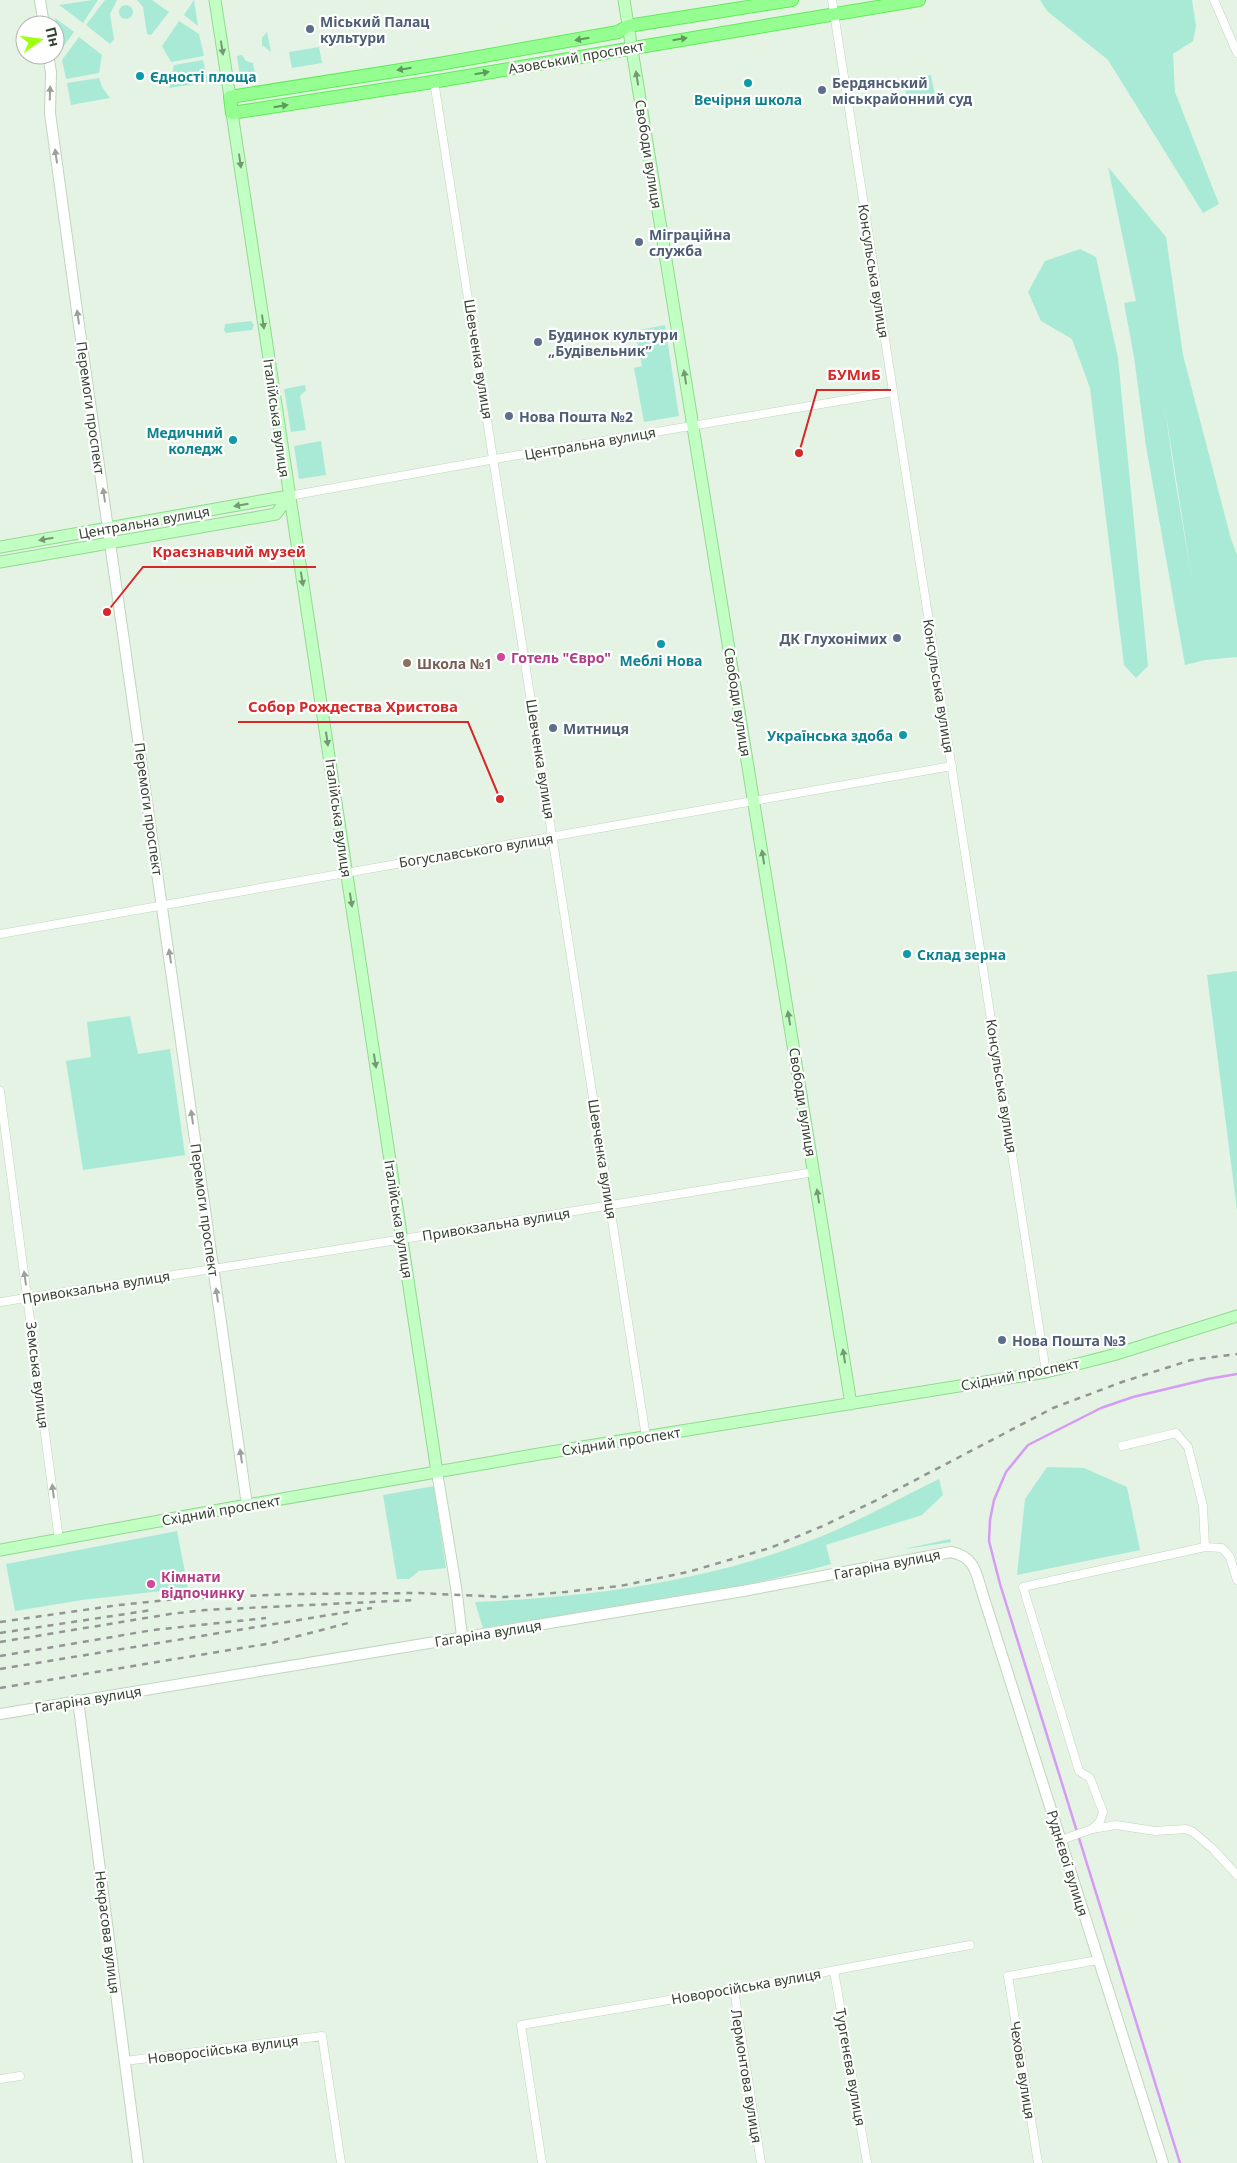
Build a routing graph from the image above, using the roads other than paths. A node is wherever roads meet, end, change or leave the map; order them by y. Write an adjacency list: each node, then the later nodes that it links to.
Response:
1 (40, 0): 9 (street)
2 (215, 0): 16 (main road, Італійська вулиця, one-way to 16)
3 (624, 0): 10 (main road, Свободи вулиця)
4 (792, 0): 10 (main road, Азовський проспект)
5 (832, 0): 8 (street, Консульська вулиця)
6 (919, 0): 8 (main road, Азовський проспект)
7 (1214, 0): 12 (street)
8 (834, 14): 11 (main road, Азовський проспект, one-way to 8); 18 (street, Консульська вулиця)
9 (42, 15)
10 (628, 26): 11 (main road, Свободи вулиця); 14 (main road, Азовський проспект, one-way to 14)
11 (632, 47): 15 (main road, Азовський проспект, one-way to 11); 19 (main road, Свободи вулиця, one-way to 11)
12 (1237, 53)
13 (50, 65): 22 (street, Перемоги проспект, one-way to 13)
14 (432, 65): 15 (main road); 16 (main road, Азовський проспект, one-way to 16)
15 (434, 82): 17 (main road, Азовський проспект, one-way to 15); 20 (street, Шевченка вулиця)
16 (230, 97): 17 (main road, Італійська вулиця)
17 (232, 113): 21 (main road, Італійська вулиця, one-way to 21)
18 (893, 392): 19 (street, Центральна вулиця); 26 (street, Консульська вулиця)
19 (692, 425): 20 (street, Центральна вулиця); 27 (main road, Свободи вулиця)
20 (495, 459): 21 (street, Центральна вулиця); 28 (street, Шевченка вулиця)
21 (289, 496): 22 (main road, Центральна вулиця, one-way to 22); 23 (main road, Центральна вулиця); 29 (main road, Італійська вулиця, one-way to 29)
22 (109, 529): 23 (street, Перемоги проспект); 24 (main road, Центральна вулиця, one-way to 24)
23 (111, 543): 25 (main road, Центральна вулиця); 30 (street, Перемоги проспект)
24 (0, 547)
25 (0, 562)
26 (952, 766): 27 (street, Богуславського вулиця); 40 (street, Консульська вулиця)
27 (754, 800): 28 (street, Богуславського вулиця); 33 (main road, Свободи вулиця, one-way to 27)
28 (554, 838): 29 (street, Богуславського вулиця); 34 (street, Шевченка вулиця)
29 (346, 872): 30 (street, Богуславського вулиця); 35 (main road, Італійська вулиця, one-way to 35)
30 (163, 905): 31 (street, Богуславського вулиця); 36 (street, Перемоги проспект, one-way to 30)
31 (0, 934)
32 (0, 1091): 37 (street, Земська вулиця, one-way to 32)
33 (814, 1172): 34 (street, Привокзальна вулиця); 41 (main road, Свободи вулиця, one-way to 33)
34 (611, 1206): 35 (street, Привокзальна вулиця); 42 (street, Шевченка вулиця)
35 (402, 1240): 36 (street, Привокзальна вулиця); 44 (main road, Італійська вулиця)
36 (213, 1269): 37 (street, Привокзальна вулиця); 45 (street, Перемоги проспект, one-way to 36)
37 (27, 1298): 38 (street, Привокзальна вулиця); 46 (street, Земська вулиця, one-way to 37)
38 (0, 1302)
39 (1237, 1316): 40 (main road, Східний проспект)
40 (1046, 1372): 41 (main road, Східний проспект)
41 (851, 1404): 42 (main road, Східний проспект)
42 (646, 1437): 44 (main road, Східний проспект)
43 (1122, 1446): 47 (street)
44 (437, 1472): 45 (main road, Східний проспект); 51 (street, Італійська вулиця)
45 (247, 1505): 46 (main road, Східний проспект)
46 (59, 1540): 48 (main road, Східний проспект)
47 (1205, 1547): 50 (street); 54 (street)
48 (0, 1550)
49 (972, 1563): 51 (street, Гагаріна вулиця); 55 (street, Руднєвої вулиця)
50 (1237, 1580)
51 (462, 1636): 52 (street, Гагаріна вулиця)
52 (78, 1700): 53 (street, Гагаріна вулиця); 61 (street, Некрасова вулиця)
53 (0, 1714)
54 (1092, 1829): 55 (street); 56 (street)
55 (1060, 1840): 58 (street, Руднєвої вулиця)
56 (1237, 1875)
57 (970, 1945): 59 (street, Новоросійська вулиця)
58 (1098, 1960): 69 (street, Чехова вулиця); 70 (street, Руднєвої вулиця)
59 (834, 1971): 60 (street, Новоросійська вулиця); 68 (street, Тургенєва вулиця)
60 (734, 1989): 66 (street, Новоросійська вулиця); 67 (street, Лермонтова вулиця)
61 (125, 2061): 64 (street, Некрасова вулиця); 65 (street, Новоросійська вулиця)
62 (20, 2076): 63 (street)
63 (0, 2079)
64 (138, 2163)
65 (341, 2163)
66 (542, 2163)
67 (761, 2163)
68 (867, 2163)
69 (1038, 2163)
70 (1162, 2163)

